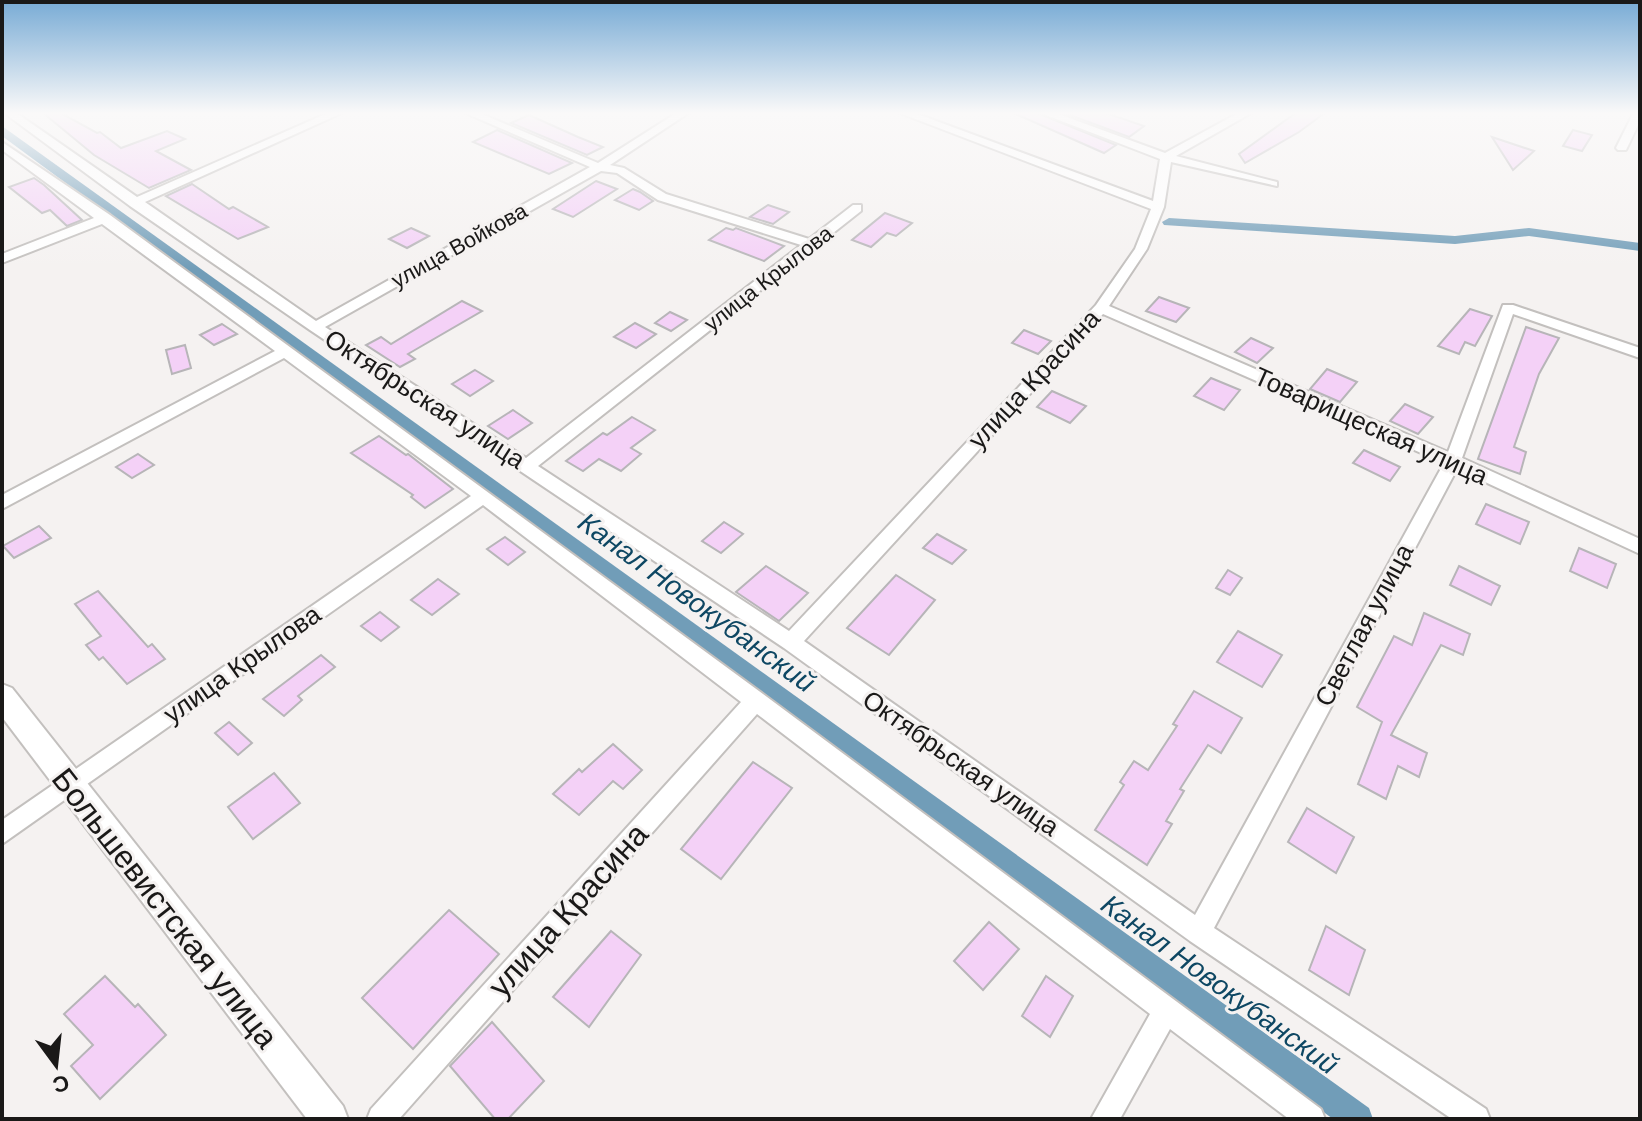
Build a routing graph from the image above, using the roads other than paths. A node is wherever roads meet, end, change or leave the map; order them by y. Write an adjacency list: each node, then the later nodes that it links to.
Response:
1 (30, 164): 14 (street, Октябрьская улица)
2 (82, 164): 11 (street, Октябрьская улица)
3 (220, 164): 11 (street)
4 (593, 164): 9 (street)
5 (603, 164): 9 (street, улица Войкова)
6 (1043, 164): 12 (street)
7 (1165, 164): 12 (street, улица Красина)
8 (1195, 164): 10 (street)
9 (599, 167): 15 (street); 18 (street, улица Войкова)
10 (1273, 184)
11 (135, 202): 18 (street, Октябрьская улица)
12 (1158, 207): 17 (street, улица Красина)
13 (857, 208): 15 (street, улица Крылова)
14 (106, 218): 16 (street); 19 (street, Октябрьская улица)
15 (810, 244): 22 (street, улица Крылова)
16 (2, 259)
17 (1101, 308): 21 (street, Товарищеская улица); 26 (street, улица Красина)
18 (315, 327): 22 (street, Октябрьская улица)
19 (287, 351): 23 (street, Октябрьская улица); 24 (street)
20 (1640, 353): 21 (street, Светлая улица)
21 (1453, 461): 25 (street, Товарищеская улица); 31 (street, Светлая улица)
22 (527, 466): 26 (street, Октябрьская улица)
23 (483, 496): 28 (street, Октябрьская улица); 29 (street, улица Крылова)
24 (2, 503)
25 (1640, 547)
26 (791, 642): 31 (street, Октябрьская улица)
27 (2, 696): 29 (street, Большевистская улица)
28 (756, 700): 32 (street, Октябрьская улица); 34 (street, улица Красина)
29 (69, 786): 30 (street, улица Крылова); 33 (street, Большевистская улица)
30 (2, 833)
31 (1199, 932): 37 (street, Октябрьская улица)
32 (1166, 1011): 35 (street); 36 (street, Октябрьская улица)
33 (330, 1119)
34 (381, 1119)
35 (1105, 1119)
36 (1311, 1119)
37 (1476, 1119)

